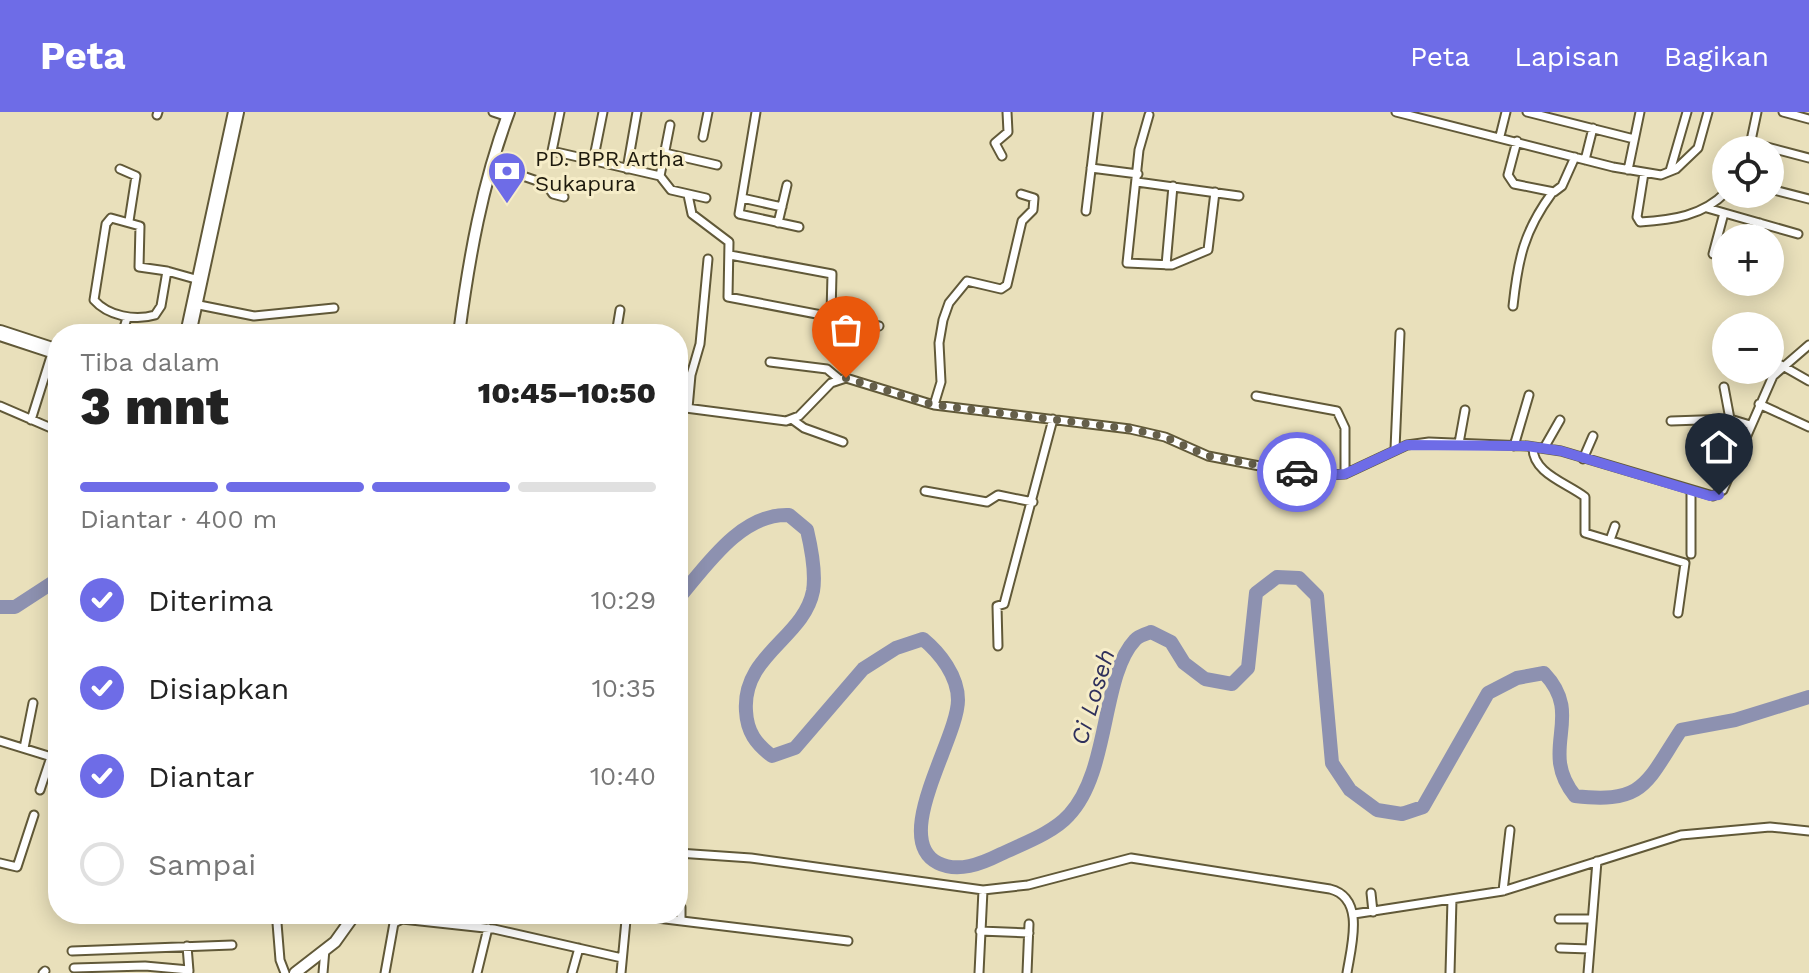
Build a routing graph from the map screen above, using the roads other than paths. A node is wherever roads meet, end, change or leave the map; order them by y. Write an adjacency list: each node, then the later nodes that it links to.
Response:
1 (236, 112): 72 (highway)
2 (493, 112): 18 (street)
3 (560, 112): 34 (street)
4 (603, 112): 34 (street)
5 (637, 112): 39 (street)
6 (708, 112): 25 (street)
7 (756, 112): 55 (street)
8 (1007, 112): 30 (street)
9 (1098, 112): 37 (street)
10 (1396, 112): 23 (street)
11 (1506, 112): 23 (street)
12 (1527, 112): 22 (street)
13 (1640, 112): 26 (street)
14 (1687, 112): 41 (street)
15 (1708, 112): 41 (street)
16 (1757, 112): 24 (street)
17 (1783, 112): 20 (street)
18 (508, 114): 35 (street)
19 (1149, 115): 44 (street)
20 (1809, 119)
21 (670, 125): 28 (street)
22 (1593, 128): 26 (street); 33 (street)
23 (1500, 136): 27 (street)
24 (1752, 136)
25 (703, 137)
26 (1634, 139): 40 (street)
27 (1517, 141): 31 (street); 48 (street)
28 (665, 153): 36 (street); 43 (street)
29 (1784, 153): 32 (street)
30 (1002, 156)
31 (1575, 157): 33 (street); 48 (street)
32 (1809, 158)
33 (1585, 160): 40 (street)
34 (593, 162): 39 (street)
35 (491, 165): 53 (street); 81 (street)
36 (717, 165)
37 (1091, 168): 44 (street); 60 (street)
38 (120, 169): 62 (street)
39 (627, 169): 43 (street)
40 (1628, 170): 42 (street)
41 (1670, 171): 42 (street)
42 (1644, 173): 59 (street)
43 (660, 176): 51 (street)
44 (1137, 178): 46 (street); 70 (street)
45 (787, 185): 58 (street)
46 (1173, 186): 47 (street); 70 (street)
47 (1215, 192): 52 (street); 70 (street)
48 (1552, 193): 74 (street)
49 (1784, 193): 56 (street)
50 (1021, 194): 99 (street)
51 (688, 195): 54 (street); 68 (street)
52 (1239, 196)
53 (564, 197)
54 (706, 198)
55 (742, 198): 58 (street); 63 (street)
56 (1809, 199)
57 (1712, 204): 59 (street)
58 (782, 207): 63 (street)
59 (1707, 208): 61 (street)
60 (1086, 211)
61 (1724, 213): 64 (street); 65 (street)
62 (129, 221): 71 (street); 78 (street)
63 (778, 223): 66 (street)
64 (1760, 223): 67 (street)
65 (1721, 224)
66 (799, 227)
67 (1798, 234)
68 (730, 255): 77 (street); 77 (street)
69 (708, 259): 101 (street)
70 (1166, 265)
71 (167, 271): 72 (street); 78 (street)
72 (199, 280): 73 (highway)
73 (194, 304): 75 (street); 80 (highway)
74 (1513, 306)
75 (334, 308)
76 (620, 310): 82 (street)
77 (831, 314): 83 (street)
78 (127, 318): 79 (street)
79 (125, 324)
80 (190, 324)
81 (460, 324)
82 (618, 324)
83 (879, 326)
84 (0, 333): 87 (highway)
85 (1400, 333): 118 (street)
86 (1809, 345): 89 (street)
87 (48, 348)
88 (770, 362): 92 (street)
89 (1784, 363)
90 (1784, 367): 93 (street)
91 (48, 373): 105 (street)
92 (839, 379): 99 (street); 106 (street)
93 (1809, 381)
94 (1770, 384): 98 (street)
95 (1724, 387): 104 (street)
96 (1529, 395): 115 (street)
97 (1256, 396): 120 (street)
98 (1759, 404): 109 (street); 111 (street)
99 (934, 405): 103 (street)
100 (0, 406): 105 (street)
101 (688, 408): 106 (street)
102 (1465, 410): 114 (street)
103 (1053, 419): 120 (street); 123 (street)
104 (1730, 419): 108 (street); 109 (street)
105 (31, 420): 110 (street)
106 (793, 420): 113 (street)
107 (1560, 420): 117 (street)
108 (1671, 421)
109 (1750, 425): 122 (street)
110 (48, 427)
111 (1809, 427)
112 (1593, 436): 119 (street)
113 (843, 442)
114 (1459, 443): 115 (street); 118 (street)
115 (1514, 446): 116 (street)
116 (1533, 447): 117 (street); 125 (street)
117 (1544, 448): 119 (street)
118 (1395, 449): 120 (street)
119 (1583, 459): 122 (street)
120 (1345, 474)
121 (925, 491): 123 (street)
122 (1691, 491): 126 (street)
123 (1033, 502): 128 (street)
124 (1615, 526): 125 (street)
125 (1610, 540): 127 (street)
126 (1691, 554)
127 (1678, 613)
128 (998, 646)
129 (33, 703): 131 (street)
130 (0, 741): 131 (street)
131 (24, 748): 132 (street)
132 (48, 756)
133 (48, 772): 134 (street)
134 (40, 790)
135 (34, 815): 141 (street)
136 (1510, 830): 144 (street)
137 (1809, 831): 139 (street)
138 (688, 854): 143 (street)
139 (1597, 861): 144 (street); 150 (street)
140 (0, 863): 141 (street)
141 (17, 867): 142 (street)
142 (14, 878)
143 (983, 890): 148 (street); 158 (street)
144 (1503, 891): 146 (street)
145 (1371, 893): 147 (street)
146 (1452, 899): 147 (street); 180 (street)
147 (1373, 912): 148 (street)
148 (1354, 914): 179 (street)
149 (1559, 919): 150 (street)
150 (1592, 919): 165 (street)
151 (688, 920): 159 (street)
152 (277, 924): 170 (street)
153 (349, 924): 164 (street)
154 (396, 924): 173 (street)
155 (442, 924): 157 (street)
156 (627, 924): 167 (street)
157 (488, 928): 162 (street); 174 (street)
158 (980, 931): 177 (street); 178 (street)
159 (848, 941)
160 (232, 945): 161 (street)
161 (187, 946): 166 (street); 169 (street)
162 (579, 948): 167 (street); 175 (street)
163 (1560, 948): 165 (street)
164 (325, 949): 171 (street); 172 (street)
165 (1590, 949): 181 (street)
166 (72, 951)
167 (622, 958): 176 (street)
168 (74, 968): 169 (street)
169 (189, 971)
170 (285, 973)
171 (295, 973)
172 (323, 973)
173 (385, 973)
174 (477, 973)
175 (572, 973)
176 (621, 973)
177 (979, 973)
178 (1027, 973)
179 (1347, 973)
180 (1450, 973)
181 (1588, 973)

